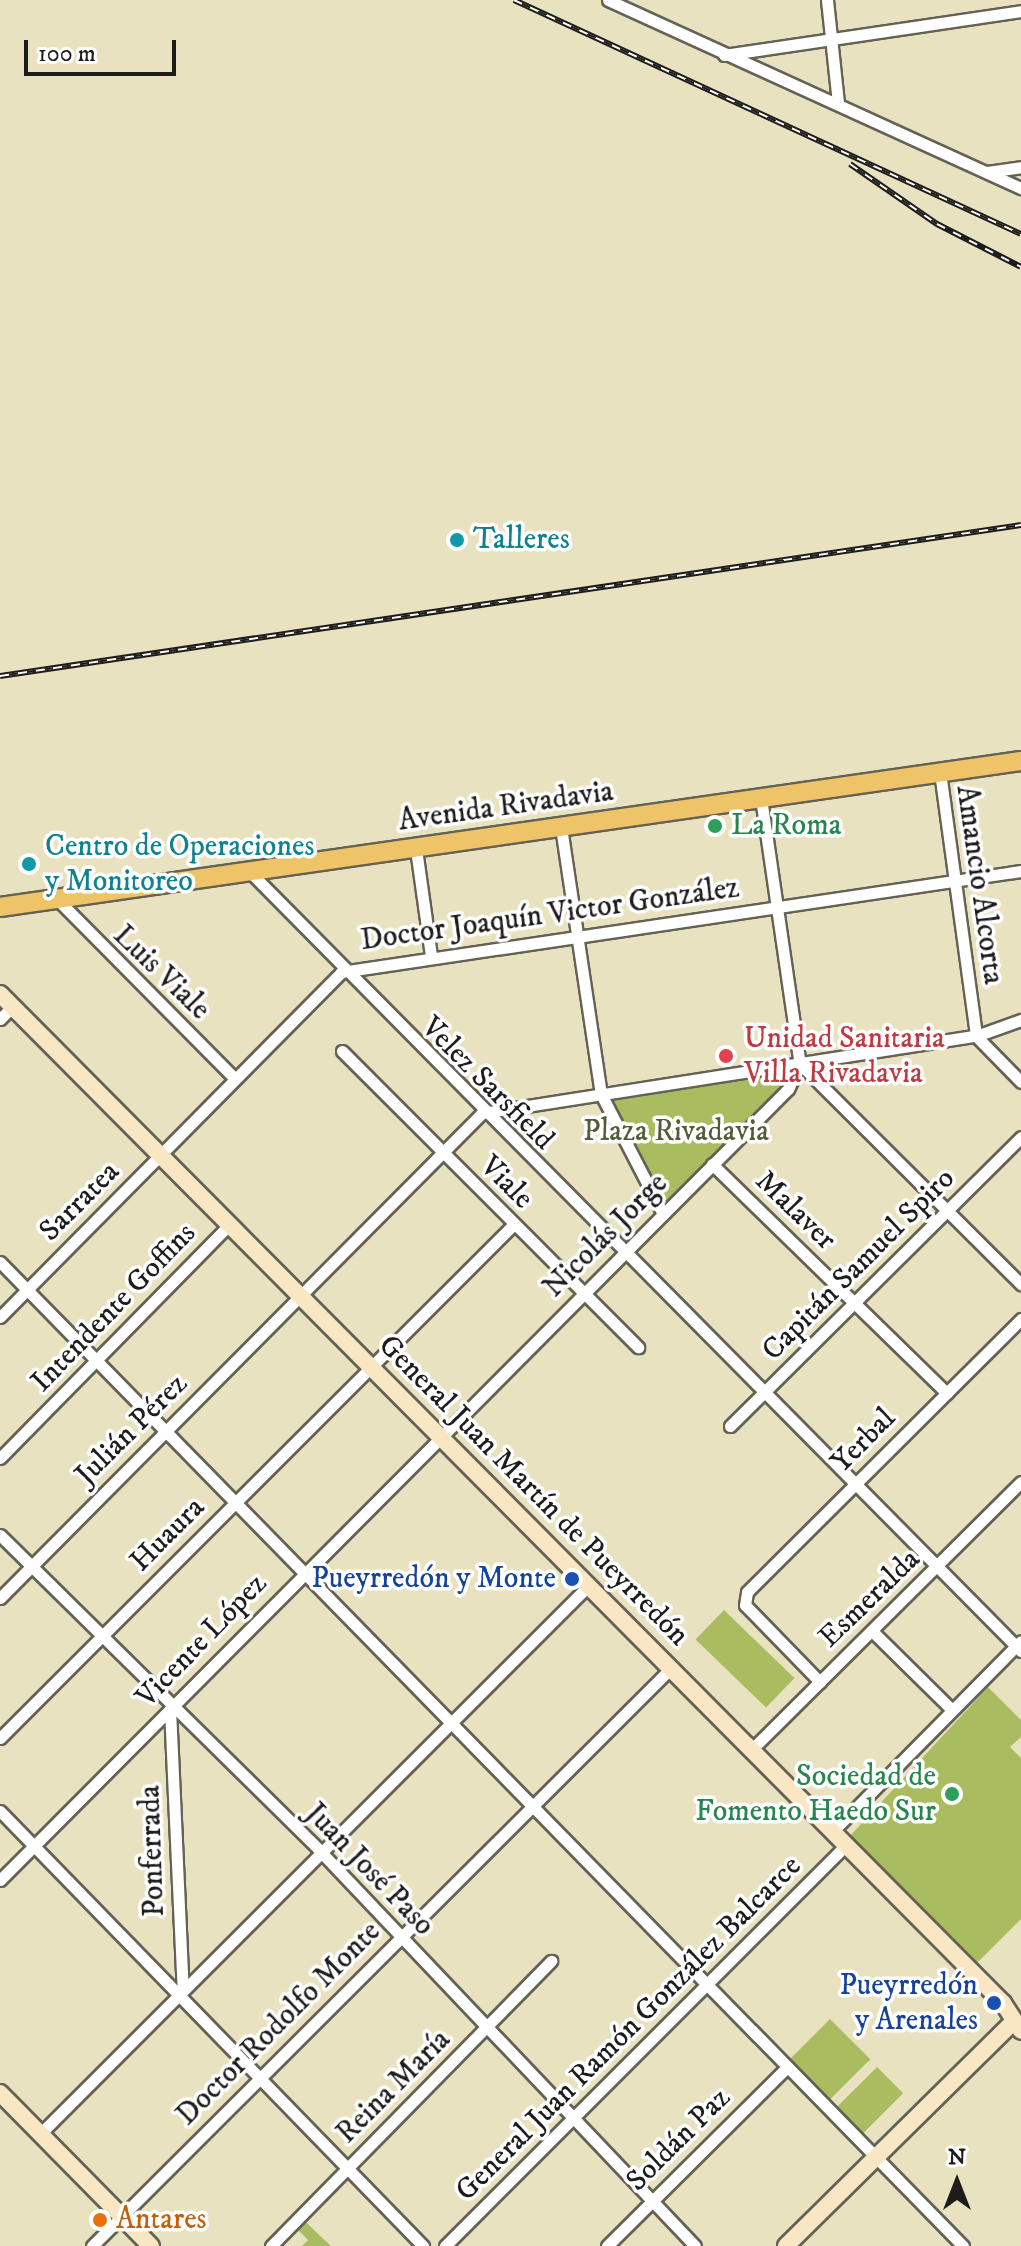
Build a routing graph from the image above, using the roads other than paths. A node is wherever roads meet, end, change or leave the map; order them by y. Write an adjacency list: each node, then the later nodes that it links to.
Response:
1 (608, 0): 5 (street)
2 (827, 0): 4 (street)
3 (1021, 11): 4 (street)
4 (833, 36): 5 (street); 6 (street)
5 (724, 55): 6 (street)
6 (838, 103): 8 (street)
7 (1021, 167): 8 (street)
8 (987, 172): 9 (street)
9 (1021, 188)
10 (1021, 761): 11 (main road, Avenida Rivadavia)
11 (940, 772): 12 (main road, Avenida Rivadavia); 17 (street, Amancio Alcorta)
12 (761, 798): 13 (main road, Avenida Rivadavia); 19 (street)
13 (561, 827): 14 (main road, Avenida Rivadavia); 21 (street)
14 (416, 849): 16 (main road, Avenida Rivadavia); 22 (street)
15 (1021, 871): 17 (street, Doctor Joaquín Victor González)
16 (250, 872): 18 (main road, Avenida Rivadavia); 23 (street, Velez Sarsfield)
17 (954, 880): 19 (street, Doctor Joaquín Victor González); 28 (street, Amancio Alcorta)
18 (57, 899): 20 (main road, Avenida Rivadavia); 31 (street, Luis Viale)
19 (777, 906): 21 (street, Doctor Joaquín Victor González); 30 (street)
20 (0, 907)
21 (578, 936): 22 (street, Doctor Joaquín Victor González); 33 (street)
22 (431, 956): 23 (street, Doctor Joaquín Victor González)
23 (341, 972): 31 (street, Doctor Joaquín Victor González); 34 (street, Velez Sarsfield)
24 (0, 994): 25 (street, General Juan Martín de Pueyrredón)
25 (12, 1007): 26 (street); 37 (street, General Juan Martín de Pueyrredón)
26 (0, 1019)
27 (1021, 1020): 28 (street)
28 (976, 1036): 30 (street); 32 (street)
29 (342, 1051): 36 (street, Viale)
30 (800, 1064): 33 (street); 38 (street, Nicolás Jorge); 39 (street)
31 (235, 1079): 37 (street, Doctor Joaquín Victor González)
32 (1021, 1082)
33 (601, 1094): 34 (street); 40 (street)
34 (482, 1113): 36 (street, Julián Pérez); 43 (street, Velez Sarsfield)
35 (1021, 1137): 39 (street, Capitán Samuel Spiro)
36 (443, 1154): 42 (street, Viale); 48 (street, Julián Pérez)
37 (160, 1155): 41 (street, General Juan Martín de Pueyrredón); 46 (street, Sarratea)
38 (712, 1164): 40 (street, Nicolás Jorge); 49 (street, Malaver)
39 (949, 1210): 45 (street); 49 (street, Capitán Samuel Spiro)
40 (663, 1214): 43 (street, Nicolás Jorge)
41 (229, 1225): 48 (street, General Juan Martín de Pueyrredón); 53 (street, Intendente Goffins)
42 (513, 1225): 47 (street, Viale); 54 (street, Huaura)
43 (624, 1254): 47 (street, Nicolás Jorge); 56 (street, Velez Sarsfield)
44 (0, 1262): 46 (street)
45 (1021, 1284)
46 (28, 1289): 50 (street, Sarratea); 53 (street)
47 (583, 1294): 52 (street, Viale); 59 (street, Nicolás Jorge)
48 (298, 1296): 54 (street, General Juan Martín de Pueyrredón); 58 (street, Julián Pérez)
49 (856, 1304): 55 (street, Malaver); 56 (street, Capitán Samuel Spiro)
50 (0, 1317)
51 (1021, 1319): 55 (street, Yerbal)
52 (638, 1347)
53 (98, 1360): 58 (street); 60 (street, Intendente Goffins)
54 (368, 1365): 59 (street, General Juan Martín de Pueyrredón); 63 (street, Huaura)
55 (947, 1393): 62 (street, Yerbal)
56 (764, 1394): 57 (street, Capitán Samuel Spiro); 62 (street, Velez Sarsfield)
57 (730, 1426)
58 (165, 1430): 63 (street); 65 (street, Julián Pérez)
59 (438, 1436): 67 (street, Vicente López); 68 (street, General Juan Martín de Pueyrredón)
60 (0, 1458)
61 (1021, 1482): 66 (street, Esmeralda)
62 (853, 1486): 66 (street, Velez Sarsfield); 74 (street, Yerbal)
63 (237, 1500): 67 (street); 71 (street, Huaura)
64 (0, 1535): 65 (street, Juan José Paso)
65 (31, 1567): 69 (street, Julián Pérez); 71 (street, Juan José Paso)
66 (937, 1567): 70 (street, Esmeralda); 72 (street, Velez Sarsfield)
67 (305, 1569): 75 (street, Vicente López); 77 (street)
68 (589, 1585): 73 (street, General Juan Martín de Pueyrredón); 77 (street)
69 (0, 1598)
70 (872, 1631): 74 (street, Esmeralda); 76 (street)
71 (102, 1637): 75 (street, Juan José Paso); 78 (street, Huaura)
72 (1019, 1646): 76 (street)
73 (671, 1668): 79 (street, General Juan Martín de Pueyrredón); 80 (street, Doctor Rodolfo Monte)
74 (820, 1682): 79 (street, Esmeralda)
75 (170, 1709): 83 (street, Vicente López); 85 (street, Juan José Paso); 90 (street, Ponferrada)
76 (952, 1710): 82 (street)
77 (455, 1720): 80 (street); 85 (street)
78 (0, 1738)
79 (752, 1749): 82 (street, General Juan Martín de Pueyrredón)
80 (535, 1804): 87 (street, Doctor Rodolfo Monte); 89 (street)
81 (0, 1811): 83 (street)
82 (833, 1831): 84 (street, General Juan Martín de Pueyrredón)
83 (34, 1845): 86 (street, Vicente López); 90 (street)
84 (846, 1845): 89 (street, General Juan Ramón González Balcarce); 91 (street, General Juan Martín de Pueyrredón)
85 (321, 1852): 87 (street, Juan José Paso); 90 (street)
86 (0, 1880)
87 (400, 1936): 92 (street, Juan José Paso); 94 (street, Doctor Rodolfo Monte)
88 (551, 1961): 92 (street, Reina María)
89 (706, 1984): 93 (street); 96 (street, General Juan Ramón González Balcarce)
90 (183, 1991): 94 (street); 97 (street)
91 (1017, 2026): 98 (street)
92 (485, 2028): 96 (street, Juan José Paso); 99 (street, Reina María)
93 (786, 2068): 98 (street); 100 (street, Soldán Paz)
94 (261, 2074): 99 (street); 101 (street, Doctor Rodolfo Monte)
95 (0, 2093): 97 (street)
96 (572, 2119): 100 (street, Juan José Paso); 106 (street, General Juan Ramón González Balcarce)
97 (41, 2133): 101 (street)
98 (875, 2160): 109 (street); 110 (street)
99 (349, 2166): 104 (street, Reina María); 105 (street)
100 (653, 2201): 107 (street, Soldán Paz); 108 (street, Juan José Paso)
101 (122, 2216): 102 (street, Doctor Rodolfo Monte); 103 (street)
102 (92, 2246)
103 (151, 2246)
104 (271, 2246)
105 (423, 2246)
106 (445, 2246)
107 (607, 2246)
108 (695, 2246)
109 (786, 2246)
110 (963, 2246)

